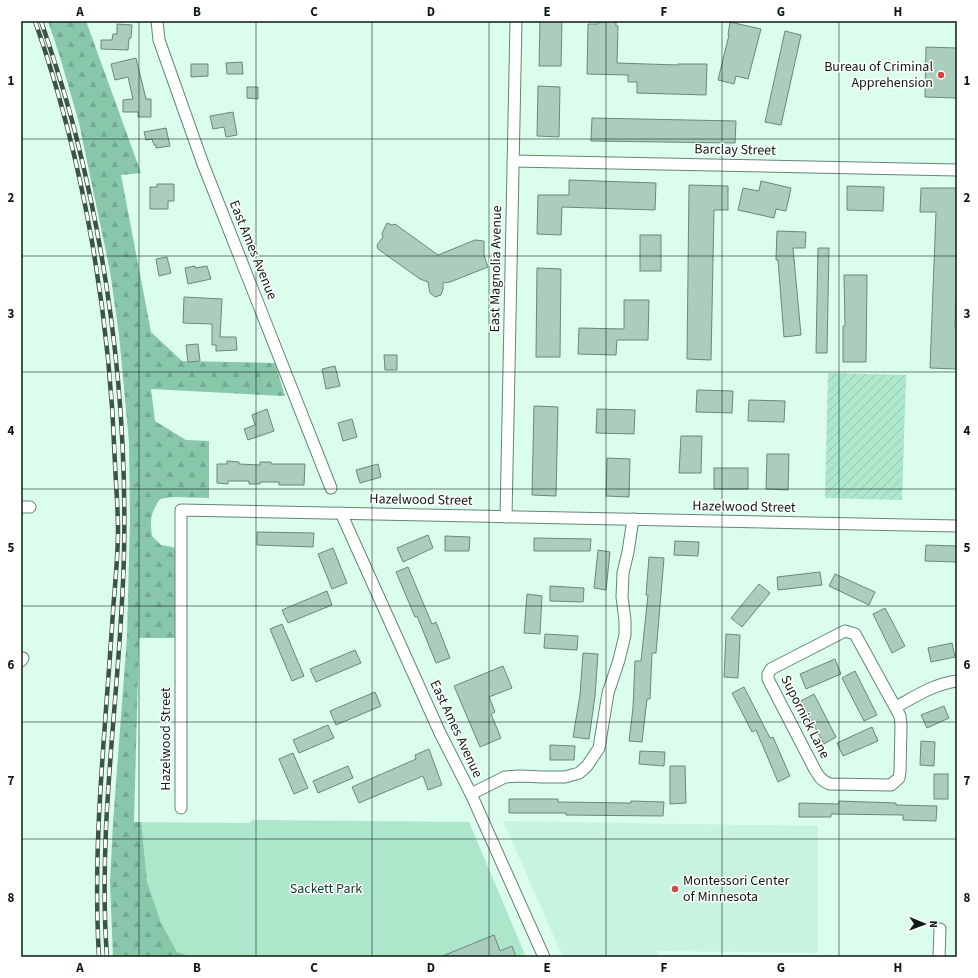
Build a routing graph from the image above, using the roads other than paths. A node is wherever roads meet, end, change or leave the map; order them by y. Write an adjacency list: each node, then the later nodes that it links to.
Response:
1 (157, 21): 5 (street, East Ames Avenue)
2 (516, 21): 3 (street, East Magnolia Avenue)
3 (513, 161): 4 (street, Barclay Street); 7 (street, East Magnolia Avenue)
4 (957, 170)
5 (331, 488)
6 (341, 514): 7 (street, Hazelwood Street); 12 (street, East Ames Avenue); 13 (street, Hazelwood Street)
7 (506, 517): 8 (street, Hazelwood Street)
8 (633, 519): 9 (street, Hazelwood Street); 12 (street)
9 (957, 526)
10 (957, 681): 11 (street)
11 (896, 708): 11 (street, Supornick Lane)
12 (471, 794): 15 (street, East Ames Avenue)
13 (181, 808)
14 (940, 929): 16 (street)
15 (544, 957)
16 (939, 957)

